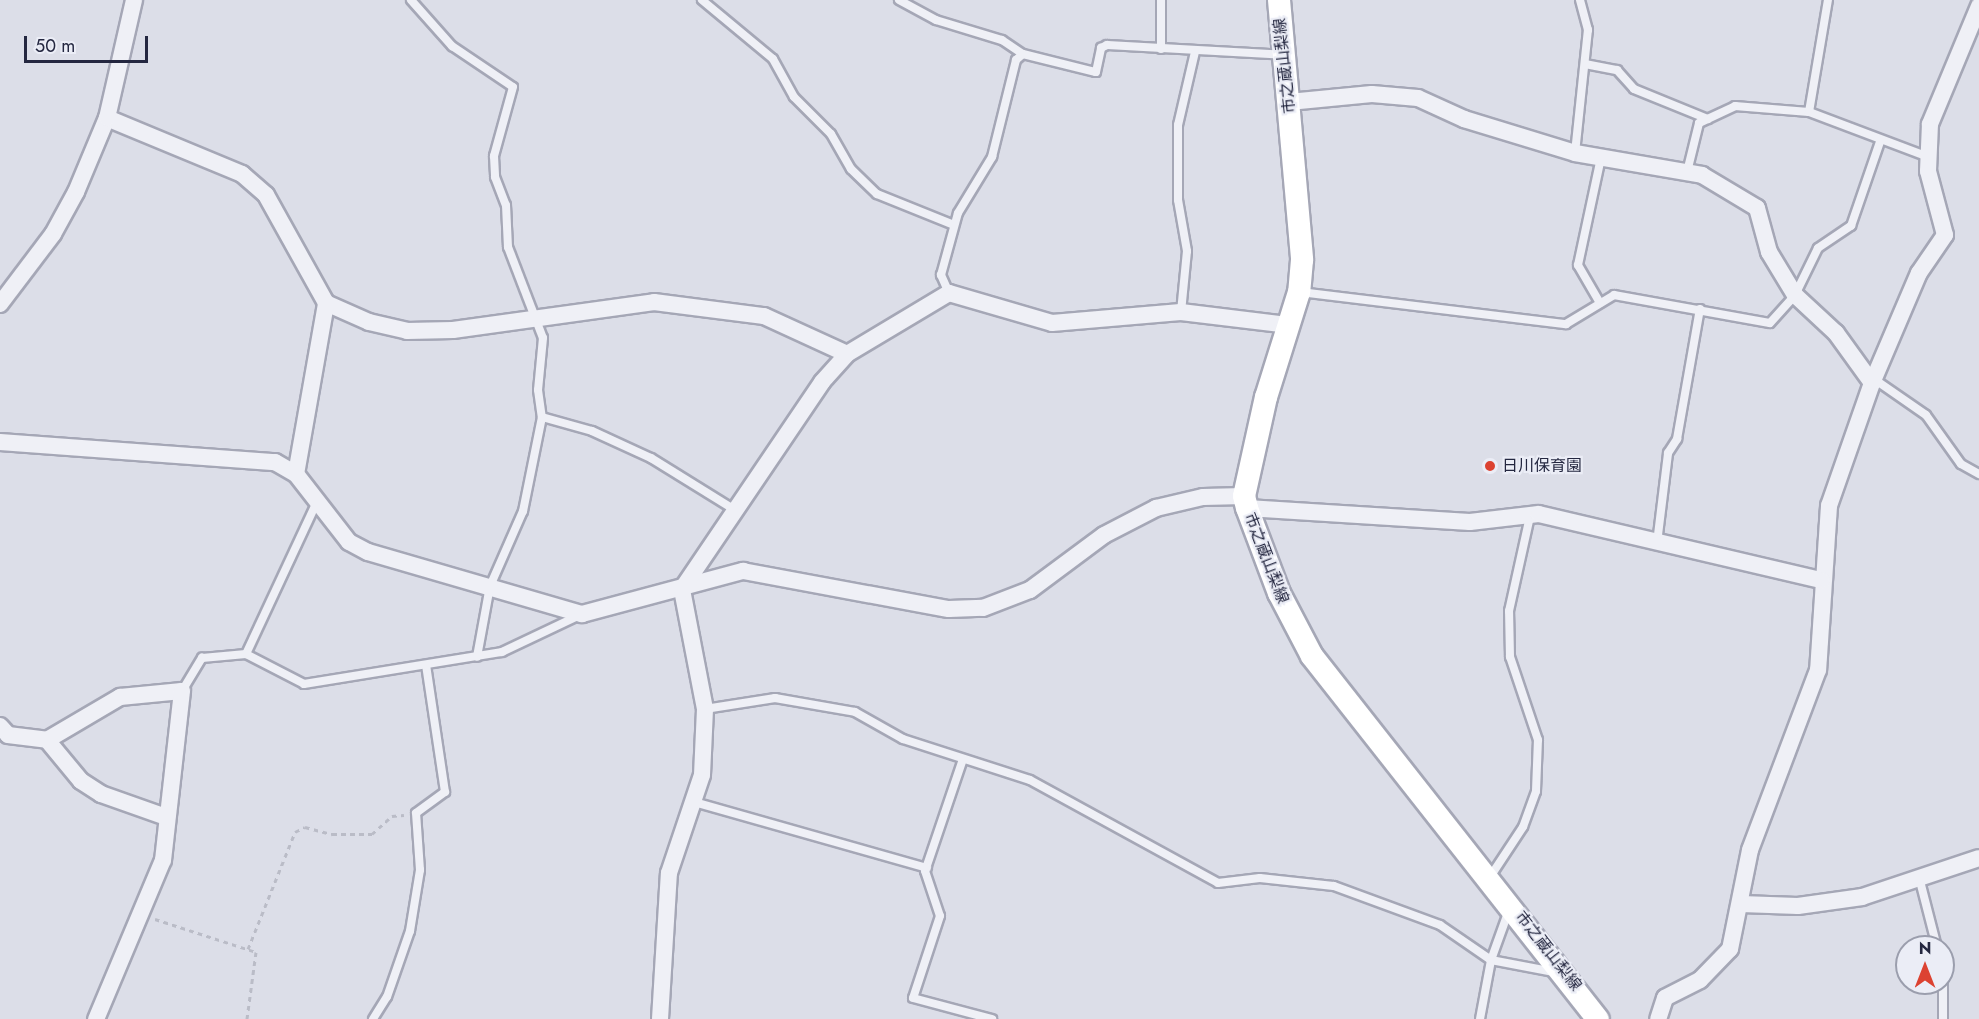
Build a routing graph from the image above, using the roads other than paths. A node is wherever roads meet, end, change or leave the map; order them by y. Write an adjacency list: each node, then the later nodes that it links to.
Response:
1 (134, 0): 17 (street)
2 (411, 0): 33 (lane)
3 (702, 0): 24 (lane)
4 (899, 0): 12 (lane)
5 (1161, 0): 10 (lane)
6 (1279, 0): 13 (main road, 市之蔵山梨線)
7 (1580, 0): 14 (lane)
8 (1828, 0): 16 (lane)
9 (1979, 6): 21 (street)
10 (1161, 49): 11 (lane); 12 (lane)
11 (1195, 52): 13 (lane); 32 (lane)
12 (1023, 54): 24 (lane)
13 (1285, 56): 15 (main road, 市之蔵山梨線)
14 (1585, 64): 18 (lane); 20 (lane)
15 (1289, 102): 20 (street); 25 (main road, 市之蔵山梨線)
16 (1809, 112): 18 (lane); 19 (lane)
17 (107, 118): 28 (street); 30 (street)
18 (1708, 119): 23 (lane)
19 (1880, 142): 21 (lane); 27 (lane)
20 (1575, 153): 22 (street)
21 (1926, 156): 36 (street)
22 (1601, 158): 23 (street); 29 (lane)
23 (1687, 172): 27 (street)
24 (954, 225): 26 (lane)
25 (1299, 292): 29 (lane); 34 (main road, 市之蔵山梨線)
26 (949, 293): 32 (street); 35 (street)
27 (1795, 295): 31 (lane); 36 (street)
28 (326, 303): 33 (street); 39 (street)
29 (1600, 303): 31 (lane)
30 (0, 304)
31 (1700, 309): 45 (lane)
32 (1181, 312): 34 (street)
33 (539, 318): 35 (street); 37 (lane)
34 (1289, 325): 41 (main road, 市之蔵山梨線)
35 (847, 354): 43 (street)
36 (1873, 381): 40 (lane); 46 (street)
37 (542, 417): 43 (lane); 47 (lane)
38 (0, 442): 39 (street)
39 (296, 474): 42 (street)
40 (1979, 474)
41 (1246, 502): 44 (street); 48 (street); 62 (main road, 市之蔵山梨線)
42 (316, 504): 47 (street); 50 (lane)
43 (735, 510): 48 (street)
44 (1530, 516): 45 (street); 62 (lane)
45 (1657, 543): 46 (street)
46 (1821, 580): 65 (street)
47 (490, 586): 49 (street); 51 (lane)
48 (682, 589): 49 (street); 54 (street)
49 (582, 614): 51 (lane)
50 (246, 654): 52 (lane); 53 (lane)
51 (477, 657): 52 (lane)
52 (426, 665): 71 (lane)
53 (182, 691): 56 (street); 59 (street)
54 (705, 709): 57 (lane); 58 (street)
55 (0, 726): 56 (street)
56 (47, 740): 59 (street)
57 (963, 759): 61 (lane); 67 (lane)
58 (693, 802): 61 (lane); 72 (street)
59 (166, 817): 70 (street)
60 (1979, 858): 63 (street)
61 (927, 868): 73 (lane)
62 (1490, 877): 64 (main road, 市之蔵山梨線)
63 (1920, 881): 65 (street); 66 (lane)
64 (1511, 904): 67 (lane); 68 (main road, 市之蔵山梨線)
65 (1741, 904): 76 (street)
66 (1934, 935)
67 (1491, 960): 68 (lane); 74 (lane)
68 (1565, 973): 75 (main road, 市之蔵山梨線)
69 (1943, 995): 77 (lane)
70 (96, 1019)
71 (373, 1019)
72 (660, 1019)
73 (992, 1019)
74 (1480, 1019)
75 (1598, 1019)
76 (1658, 1019)
77 (1943, 1019)

